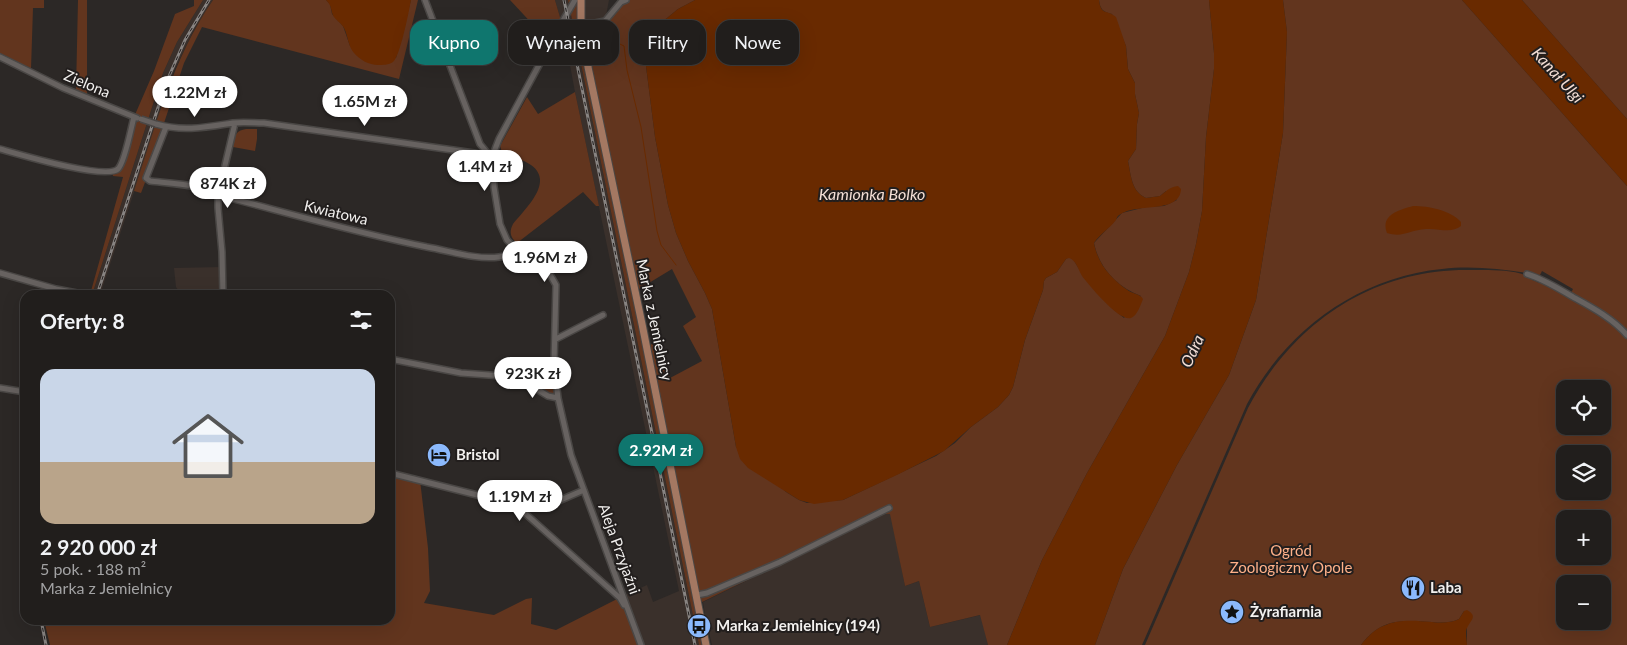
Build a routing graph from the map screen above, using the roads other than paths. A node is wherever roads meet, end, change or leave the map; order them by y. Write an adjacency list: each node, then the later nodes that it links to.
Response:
1 (425, 0): 13 (street)
2 (576, 0): 13 (street, Aleja Przyjaźni)
3 (581, 0): 5 (main road, Marka z Jemielnicy)
4 (626, 0): 6 (street)
5 (581, 20)
6 (605, 20)
7 (0, 58): 9 (street, Zielona)
8 (588, 65): 33 (main road, Marka z Jemielnicy)
9 (134, 117): 11 (street, Zielona, bridge); 12 (street)
10 (235, 123): 11 (street, Zielona); 13 (street, Zielona); 14 (street)
11 (166, 127): 14 (street, Kwiatowa)
12 (0, 149)
13 (492, 157): 15 (street, Aleja Przyjaźni)
14 (218, 195): 15 (street, Kwiatowa); 19 (street)
15 (517, 250): 22 (street, Aleja Przyjaźni)
16 (0, 272): 18 (street)
17 (1527, 274): 21 (street)
18 (61, 290)
19 (223, 290)
20 (602, 315): 22 (street)
21 (1627, 335)
22 (556, 339): 24 (street, Aleja Przyjaźni)
23 (395, 360): 25 (street)
24 (554, 364): 25 (street); 28 (street, Aleja Przyjaźni)
25 (516, 377): 28 (street)
26 (0, 388): 27 (street)
27 (20, 391)
28 (558, 398): 30 (street, Aleja Przyjaźni)
29 (395, 474): 31 (street)
30 (584, 490): 31 (street); 34 (street, Aleja Przyjaźni)
31 (519, 508): 34 (street)
32 (889, 508): 33 (street)
33 (696, 595): 36 (main road, Marka z Jemielnicy)
34 (629, 612): 35 (street, Aleja Przyjaźni)
35 (642, 645)
36 (706, 645)

